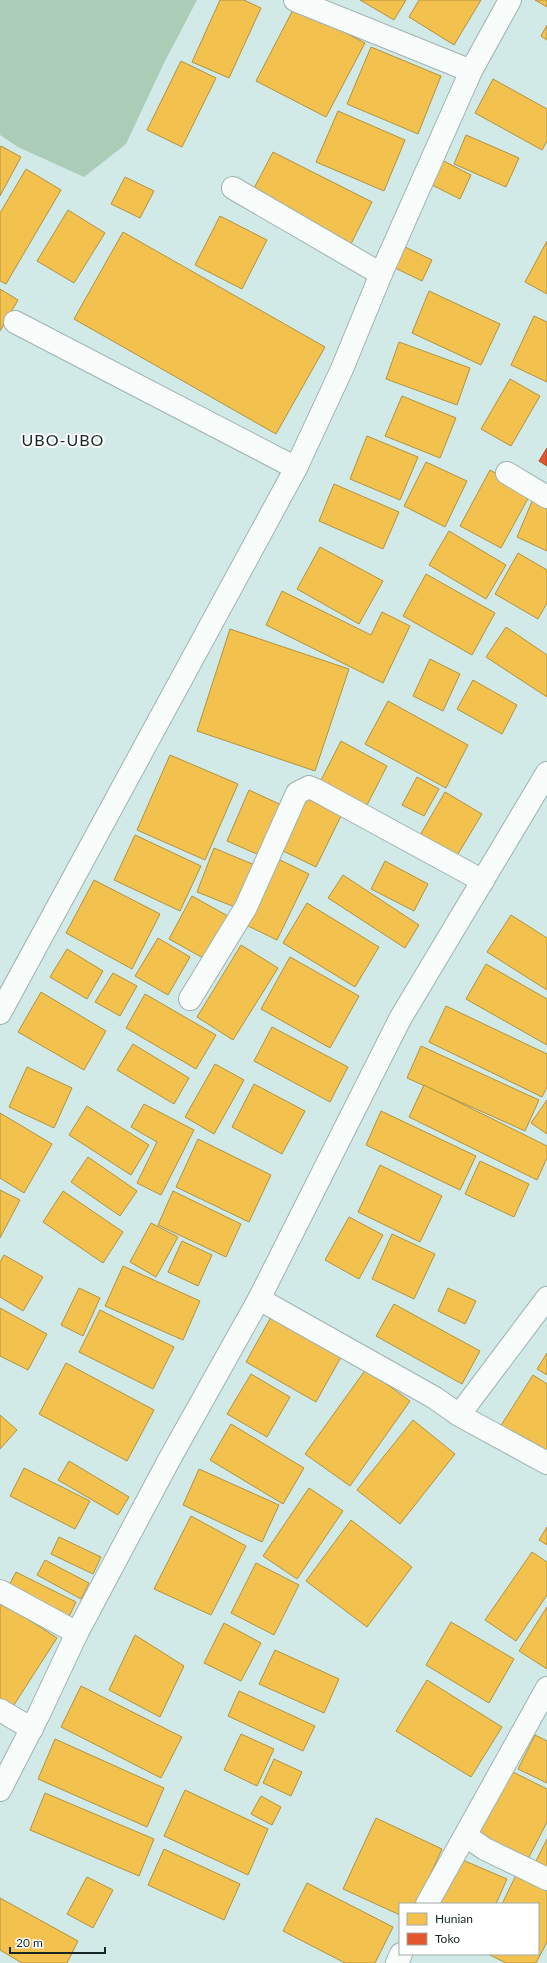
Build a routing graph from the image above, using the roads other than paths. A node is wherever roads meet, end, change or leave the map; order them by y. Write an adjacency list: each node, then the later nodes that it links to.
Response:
1 (295, 0): 3 (street)
2 (510, 0): 3 (street)
3 (472, 71): 5 (street)
4 (233, 188): 5 (street)
5 (381, 274): 7 (street)
6 (15, 322): 7 (street)
7 (296, 468): 13 (street)
8 (507, 473): 9 (street)
9 (547, 497)
10 (547, 773): 11 (street)
11 (483, 880): 12 (street); 15 (street)
12 (190, 999)
13 (0, 1013)
14 (547, 1298): 16 (street)
15 (259, 1299): 16 (street); 19 (street)
16 (459, 1415): 17 (street)
17 (547, 1463)
18 (0, 1591): 19 (street)
19 (77, 1633): 22 (street)
20 (547, 1688): 24 (street)
21 (0, 1710): 22 (street)
22 (32, 1729): 23 (street)
23 (0, 1790)
24 (466, 1836): 25 (street); 26 (street)
25 (547, 1879)
26 (428, 1903)

